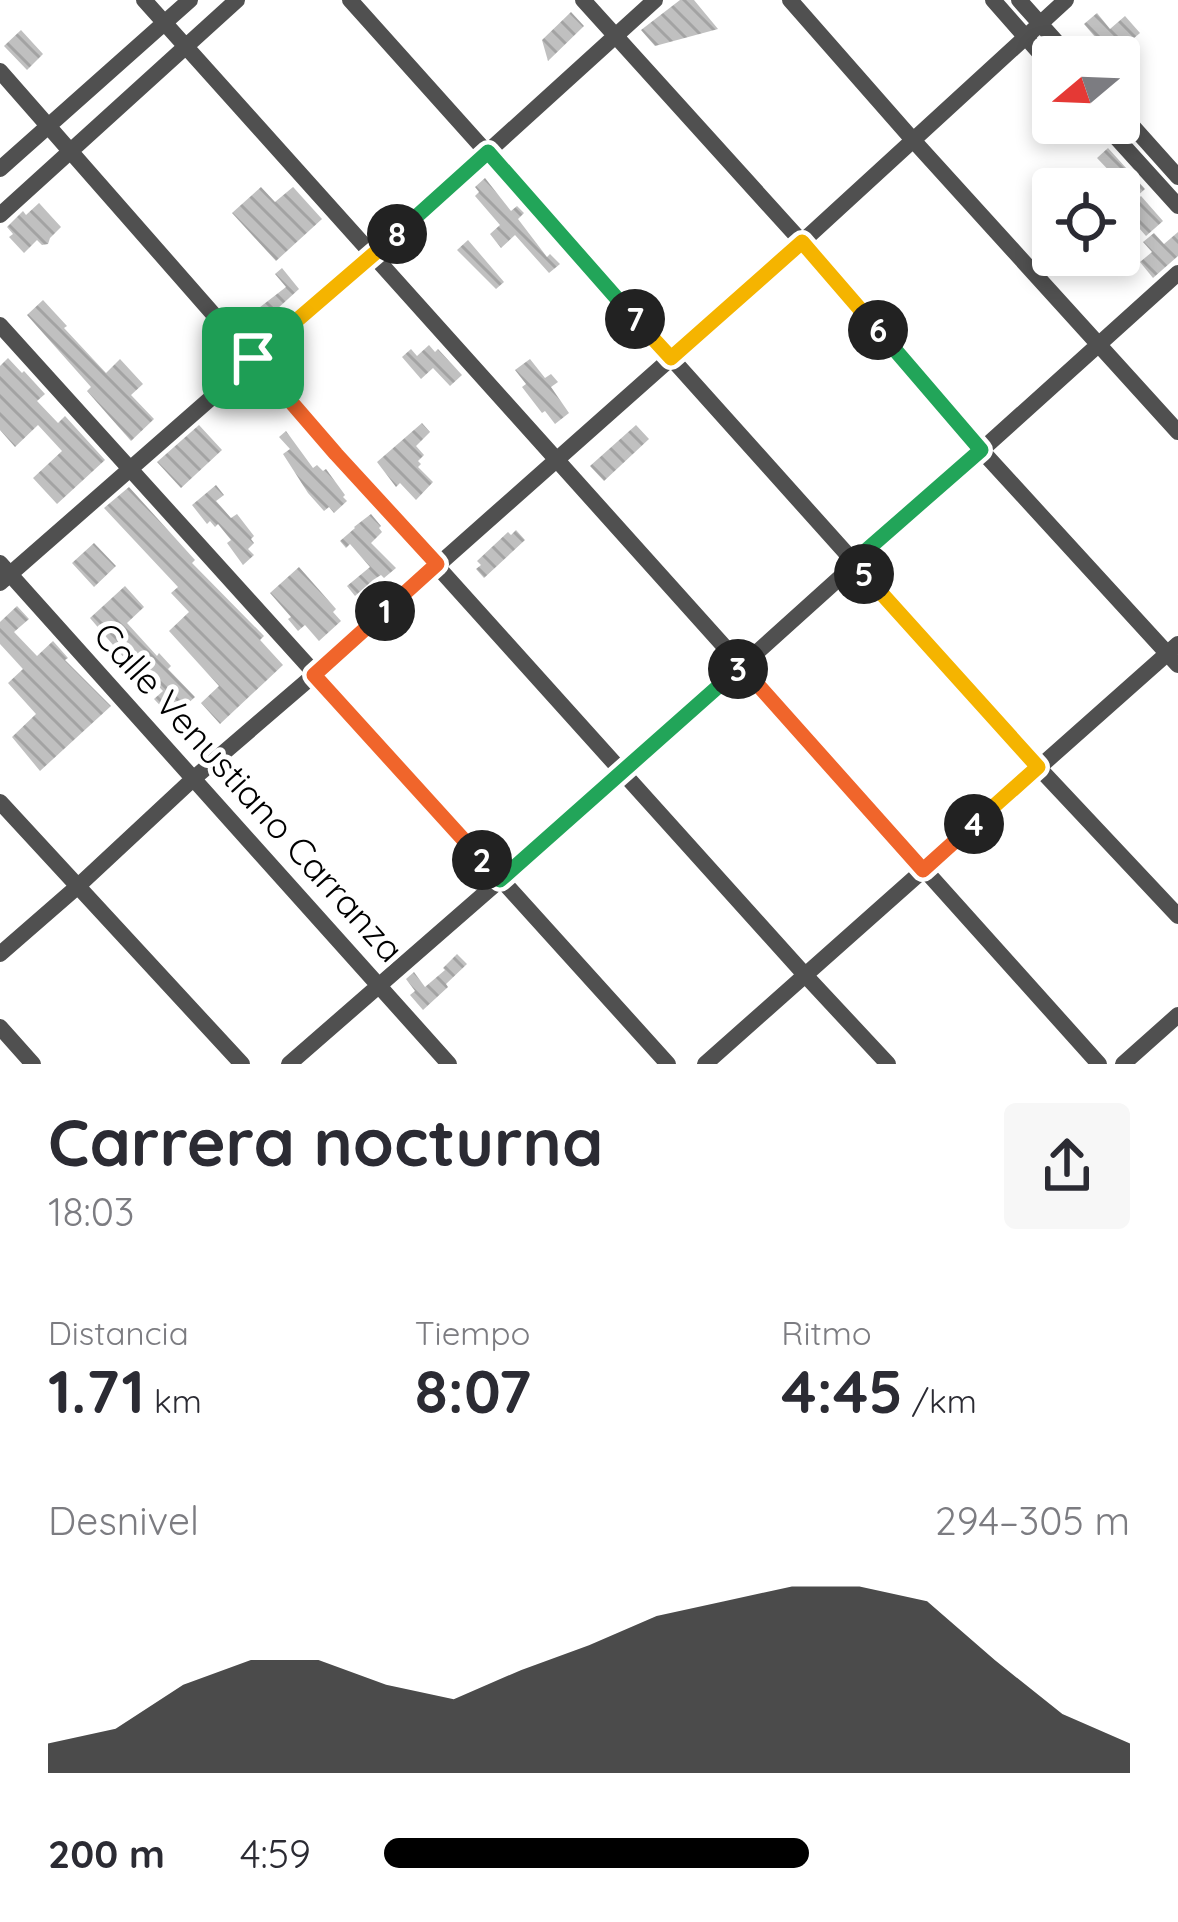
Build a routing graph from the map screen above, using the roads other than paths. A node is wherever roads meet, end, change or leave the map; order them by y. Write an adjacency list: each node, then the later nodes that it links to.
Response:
1 (143, 0): 11 (street)
2 (190, 0): 11 (street)
3 (237, 0): 17 (street)
4 (350, 0): 24 (street)
5 (583, 0): 14 (street)
6 (656, 0): 14 (street)
7 (790, 0): 21 (street)
8 (993, 0): 13 (street)
9 (1019, 0): 12 (street)
10 (1066, 0): 12 (street)
11 (164, 23): 17 (street); 19 (street)
12 (1040, 23): 13 (street); 15 (street)
13 (1024, 35): 16 (street); 21 (street)
14 (616, 36): 24 (street); 29 (street)
15 (1051, 36)
16 (1032, 44)
17 (186, 47): 23 (street); 30 (street)
18 (0, 71): 19 (street)
19 (48, 127): 23 (street); 25 (street)
20 (1140, 134): 26 (street)
21 (913, 140): 29 (street); 33 (street)
22 (1121, 144): 27 (street)
23 (70, 151): 28 (street); 34 (street)
24 (488, 152): 30 (street); 35 (street)
25 (0, 170)
26 (1178, 177)
27 (1178, 206)
28 (0, 215)
29 (802, 242): 35 (street); 37 (street)
30 (372, 256): 34 (street); 38 (street)
31 (1178, 273): 33 (street)
32 (0, 325): 39 (street)
33 (1098, 344): 36 (street); 37 (street)
34 (253, 358): 39 (street); 41 (street)
35 (671, 358): 38 (street); 40 (street)
36 (1178, 433)
37 (981, 450): 40 (street); 43 (street)
38 (556, 460): 41 (street); 44 (street)
39 (130, 467): 42 (street); 45 (street)
40 (853, 562): 44 (street); 46 (street)
41 (437, 564): 45 (street); 47 (street)
42 (3, 573): 48 (street, Calle Venustiano Carranza)
43 (1174, 654): 46 (street)
44 (741, 666): 47 (street); 50 (street)
45 (314, 675): 48 (street); 51 (street)
46 (1038, 767): 50 (street); 53 (street)
47 (624, 772): 51 (street); 55 (street)
48 (193, 779): 52 (street); 56 (street, Calle Venustiano Carranza)
49 (0, 802): 52 (street)
50 (923, 870): 55 (street); 66 (street)
51 (500, 880): 56 (street); 63 (street)
52 (77, 887): 54 (street); 60 (street)
53 (1178, 916)
54 (0, 954)
55 (806, 976): 64 (street); 65 (street)
56 (377, 985): 61 (street); 62 (street, Calle Venustiano Carranza)
57 (1178, 1015): 67 (street)
58 (0, 1027): 59 (street)
59 (33, 1064)
60 (242, 1064)
61 (289, 1064)
62 (448, 1064)
63 (668, 1064)
64 (705, 1064)
65 (888, 1064)
66 (1099, 1064)
67 (1123, 1064)

